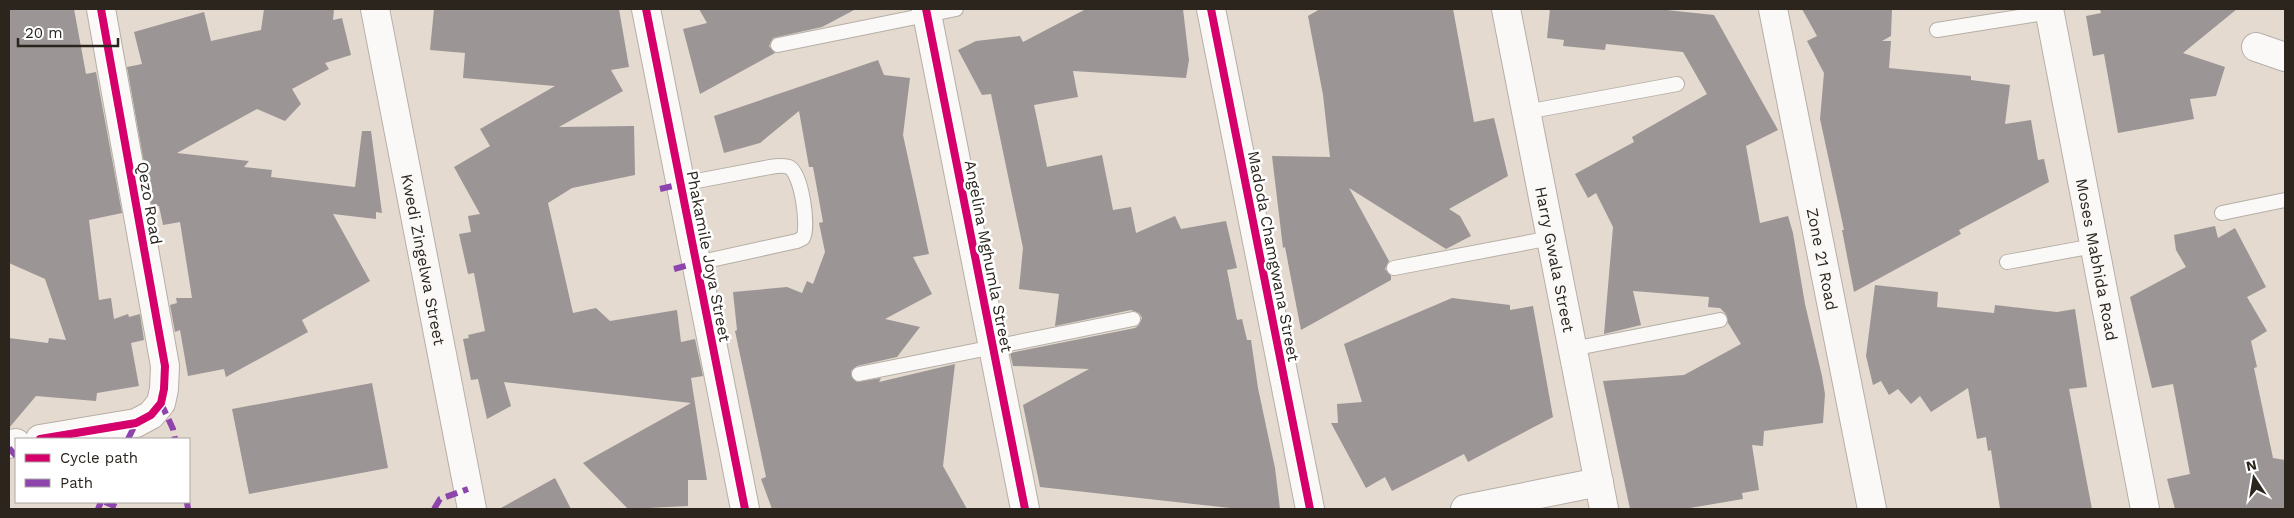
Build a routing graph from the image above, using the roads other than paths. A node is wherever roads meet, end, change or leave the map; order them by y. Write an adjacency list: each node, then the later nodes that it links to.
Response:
1 (101, 9): 29 (street, Qezo Road)
2 (375, 9): 31 (street, Kwedi Zingelwa Street)
3 (646, 9): 16 (street, Phakamile Joya Street)
4 (956, 9): 9 (lane)
5 (1211, 9): 34 (street, Madoda Chamgwana Street)
6 (1506, 9): 15 (street, Harry Gwala Street)
7 (1773, 9): 37 (street, Zone 21 Road)
8 (2049, 10): 10 (lane); 20 (street, Moses Mabhida Road)
9 (926, 12): 11 (lane); 26 (street, Angelina Mghumla Street)
10 (1937, 30)
11 (778, 45)
12 (2256, 47): 13 (street)
13 (2285, 57)
14 (1677, 84): 15 (lane)
15 (1526, 112): 19 (street, Harry Gwala Street)
16 (681, 184): 22 (street, Phakamile Joya Street); 22 (lane)
17 (2285, 200): 18 (lane)
18 (2222, 213)
19 (1551, 238): 23 (lane); 27 (street, Harry Gwala Street)
20 (2094, 246): 21 (lane); 38 (street, Moses Mabhida Road)
21 (2007, 262)
22 (697, 263): 32 (street, Phakamile Joya Street)
23 (1394, 268)
24 (1133, 319): 26 (lane)
25 (1720, 320): 27 (lane)
26 (993, 346): 28 (lane); 33 (street, Angelina Mghumla Street)
27 (1572, 349): 30 (street, Harry Gwala Street)
28 (859, 374)
29 (46, 438)
30 (1599, 482): 35 (street); 36 (street, Harry Gwala Street)
31 (472, 509)
32 (745, 509)
33 (1025, 509)
34 (1310, 509)
35 (1465, 509)
36 (1604, 509)
37 (1872, 509)
38 (2145, 509)

